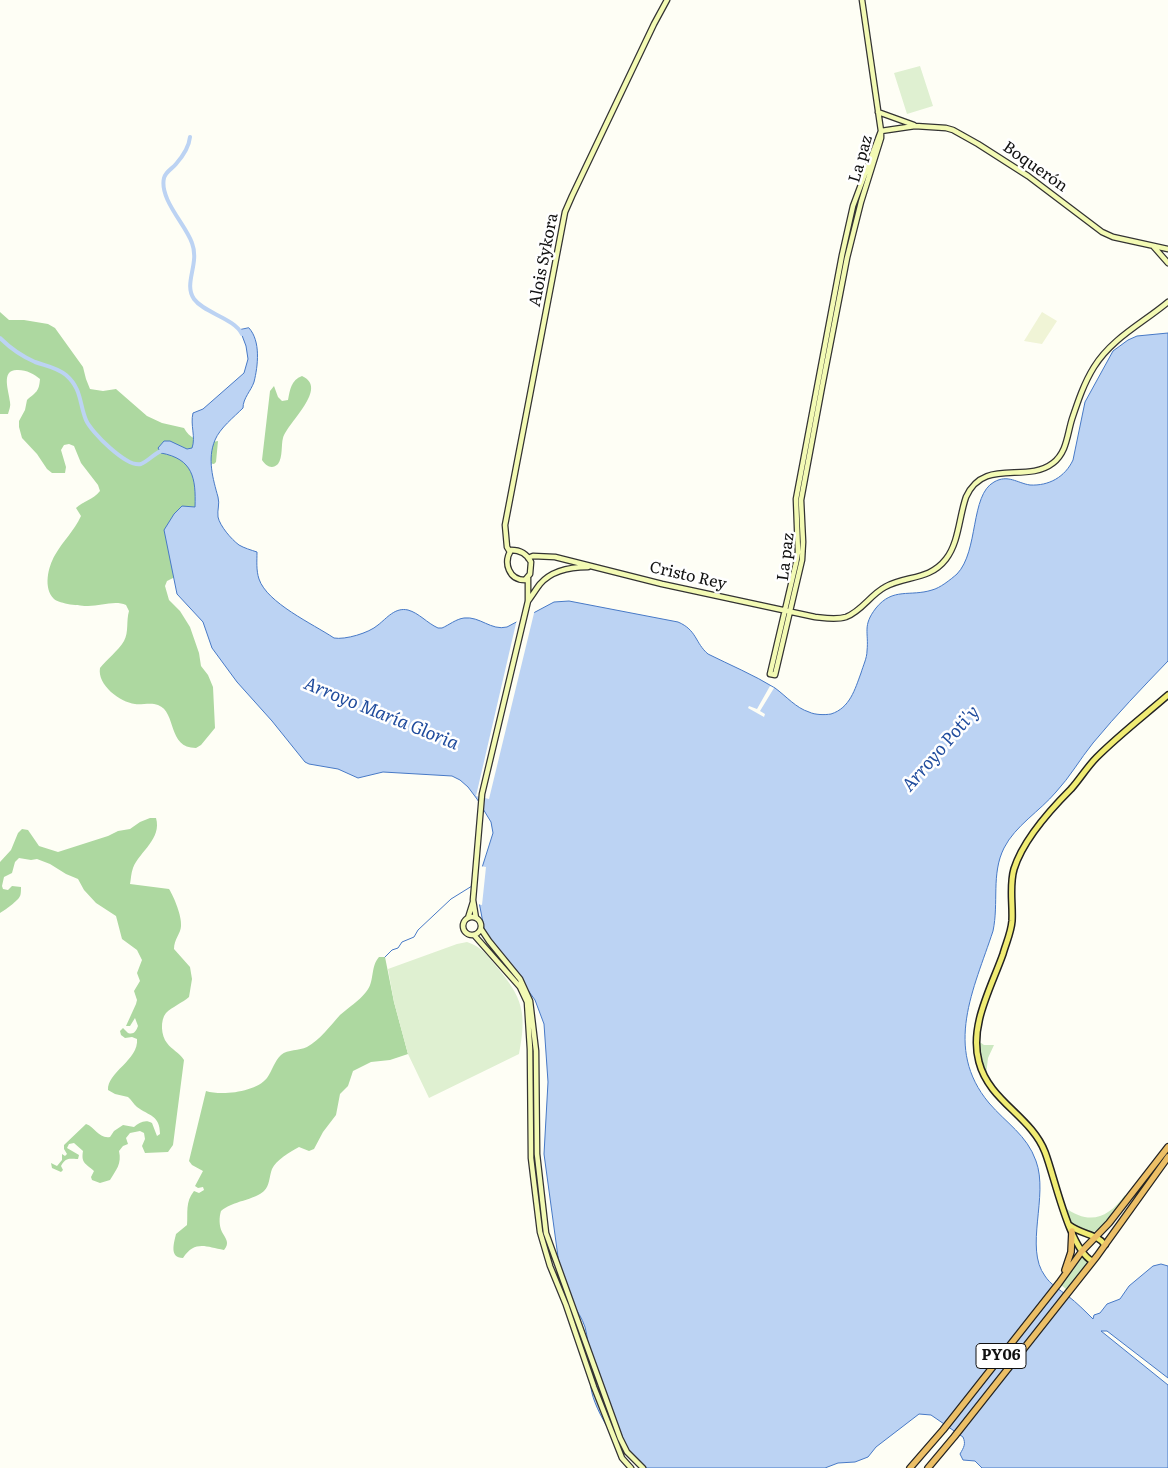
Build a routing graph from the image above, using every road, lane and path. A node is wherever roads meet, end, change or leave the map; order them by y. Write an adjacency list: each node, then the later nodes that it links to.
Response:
1 (667, 0): 10 (street, Alois Sykora)
2 (862, 0): 3 (street, La paz)
3 (878, 112): 4 (street); 5 (street, La paz)
4 (915, 126): 5 (street, Boquerón); 6 (street, Boquerón)
5 (881, 131): 19 (street, La paz)
6 (1152, 245): 7 (street, Boquerón); 8 (street)
7 (1168, 249)
8 (1168, 262)
9 (1168, 302): 19 (street, Cristo Rey)
10 (511, 551): 12 (street); 16 (street)
11 (538, 556): 12 (street, Cristo Rey); 13 (street); 14 (street, Cristo Rey)
12 (528, 558): 13 (street)
13 (531, 565): 15 (street)
14 (596, 567): 18 (street); 19 (street, Cristo Rey)
15 (528, 578): 16 (street); 17 (street)
16 (520, 580): 17 (street)
17 (527, 590): 18 (street)
18 (528, 601): 21 (street)
19 (788, 611): 19 (street, La paz)
20 (1168, 695): 30 (main road)
21 (473, 900): 22 (street); 23 (street)
22 (468, 918): 23 (street); 25 (street)
23 (476, 918): 24 (street)
24 (481, 929): 25 (street); 37 (street)
25 (474, 935): 38 (street)
26 (1168, 1147): 29 (highway, PY06)
27 (1168, 1157): 33 (highway, PY06)
28 (1128, 1190): 29 (highway)
29 (1126, 1202): 32 (highway, PY06)
30 (1069, 1224): 31 (main road); 32 (main road)
31 (1072, 1231): 34 (main road); 36 (highway)
32 (1095, 1236): 33 (main road); 34 (highway, PY06)
33 (1104, 1245): 35 (highway, PY06)
34 (1082, 1251): 35 (main road); 36 (highway, PY06)
35 (1092, 1261): 40 (highway, PY06)
36 (1063, 1277): 39 (highway, PY06)
37 (642, 1467)
38 (631, 1468)
39 (910, 1468)
40 (928, 1468)

